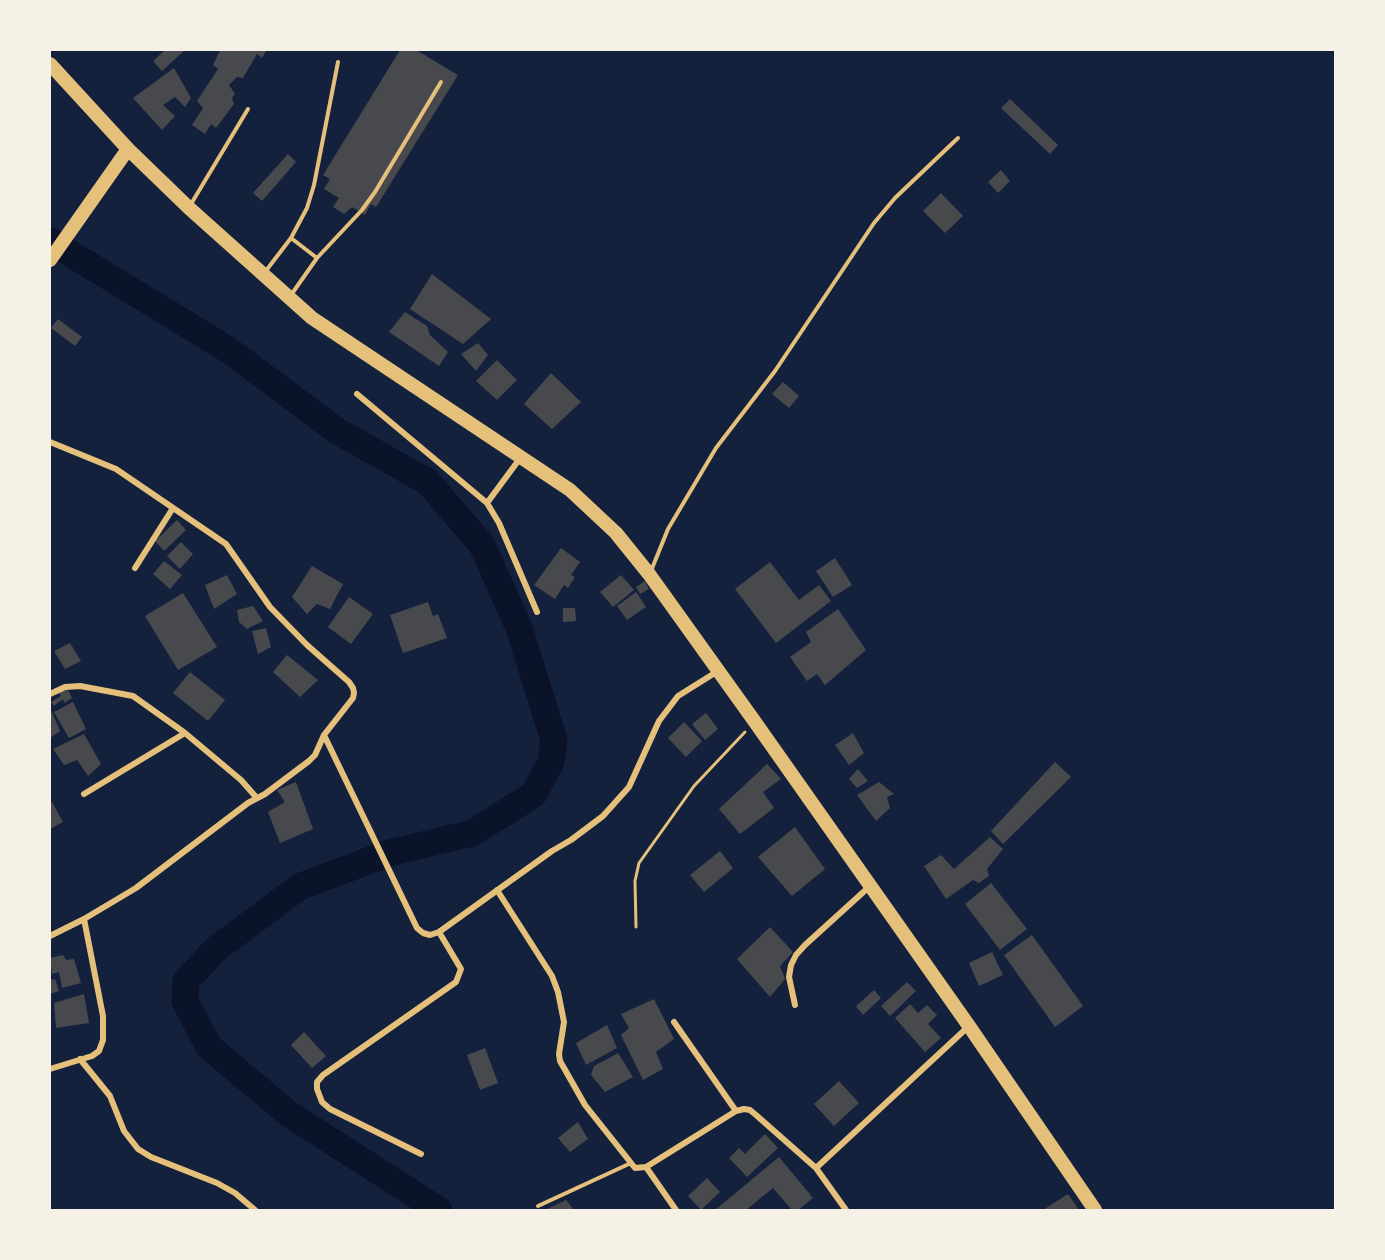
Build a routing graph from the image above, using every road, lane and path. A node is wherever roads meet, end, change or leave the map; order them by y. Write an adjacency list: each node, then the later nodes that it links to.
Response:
1 (338, 62): 8 (lane)
2 (50, 64): 6 (highway)
3 (441, 82): 9 (lane)
4 (248, 109): 7 (lane)
5 (958, 138): 19 (lane)
6 (128, 149): 7 (highway); 10 (highway)
7 (189, 208): 11 (highway)
8 (291, 238): 9 (lane); 11 (lane)
9 (317, 258): 12 (lane)
10 (50, 260)
11 (263, 275): 12 (highway)
12 (289, 298): 15 (highway)
13 (357, 394): 16 (street)
14 (50, 442): 17 (street)
15 (521, 457): 16 (street); 19 (highway)
16 (487, 504): 20 (street)
17 (173, 508): 18 (street); 25 (street)
18 (135, 568)
19 (649, 574): 21 (highway)
20 (537, 612)
21 (718, 671): 23 (highway); 29 (street)
22 (50, 694): 24 (street)
23 (754, 722): 28 (highway); 31 (path)
24 (185, 733): 26 (street); 27 (street)
25 (324, 735): 27 (street); 32 (street)
26 (84, 795)
27 (256, 797): 30 (street)
28 (870, 886): 34 (street); 36 (highway)
29 (497, 890): 32 (street); 41 (street)
30 (84, 919): 33 (street); 37 (street)
31 (636, 927)
32 (439, 932): 40 (street)
33 (50, 936)
34 (795, 1005)
35 (674, 1022): 39 (street)
36 (969, 1026): 43 (street); 48 (highway)
37 (80, 1059): 38 (street); 45 (street)
38 (50, 1068)
39 (736, 1111): 42 (street); 43 (street)
40 (421, 1154)
41 (631, 1163): 42 (street); 44 (lane)
42 (646, 1167): 46 (street)
43 (816, 1168): 47 (street)
44 (538, 1206)
45 (255, 1210)
46 (676, 1210)
47 (846, 1210)
48 (1095, 1210)

